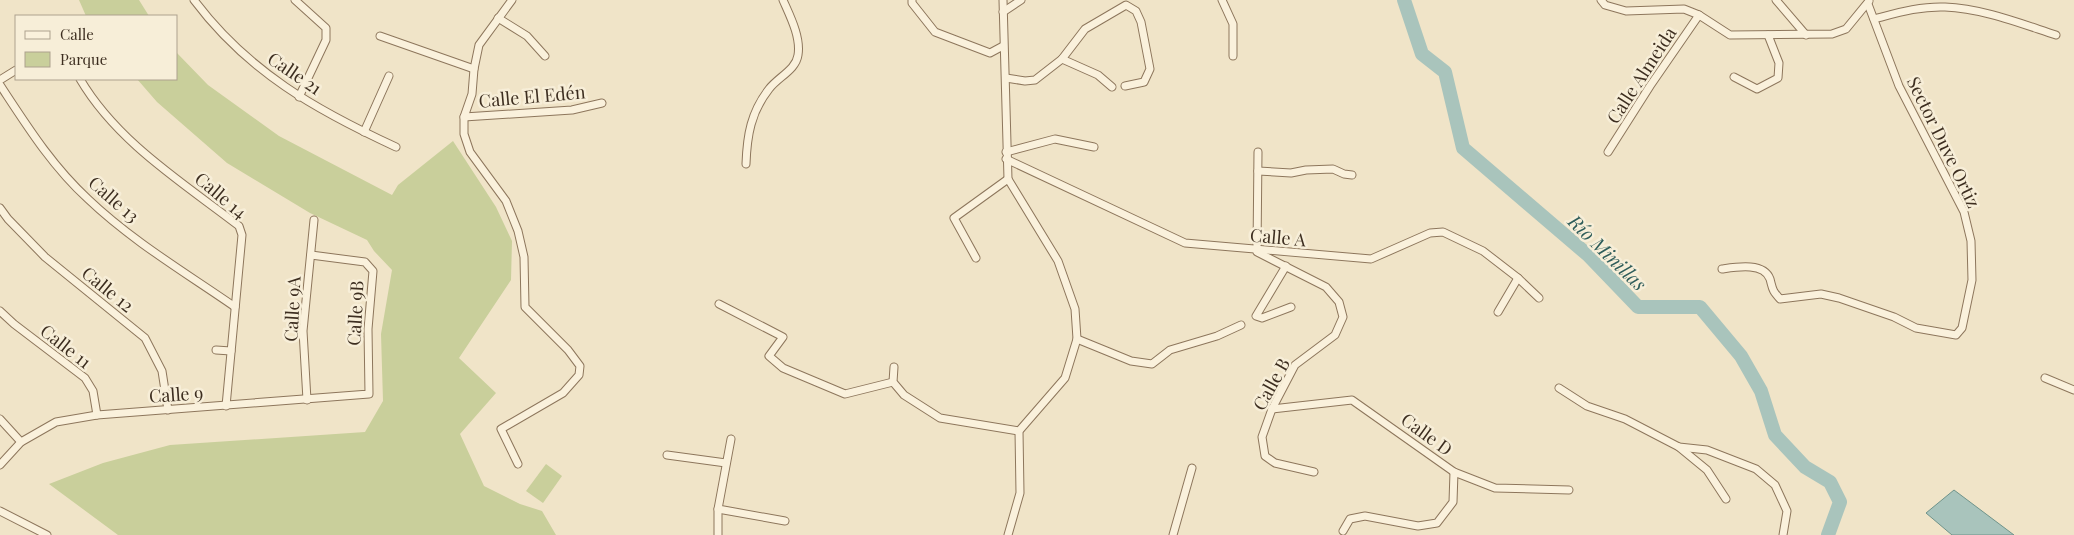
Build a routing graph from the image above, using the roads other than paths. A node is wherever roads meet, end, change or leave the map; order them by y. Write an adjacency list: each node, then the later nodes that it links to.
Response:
1 (194, 0): 34 (street, Calle 21)
2 (295, 0): 34 (street)
3 (512, 0): 14 (street)
4 (783, 0): 43 (street)
5 (912, 0): 20 (street)
6 (1003, 0): 12 (street)
7 (1021, 0): 12 (street)
8 (1222, 0): 22 (street)
9 (1601, 0): 13 (street)
10 (1776, 0): 16 (street)
11 (1868, 2): 15 (street, Sector Duve Ortiz); 16 (street)
12 (1003, 12): 20 (street)
13 (1699, 15): 17 (street); 41 (street, Calle Almeida)
14 (498, 18): 21 (street); 24 (street)
15 (1874, 20): 18 (street); 53 (street, Sector Duve Ortiz)
16 (1806, 34): 17 (street)
17 (1768, 35): 27 (street)
18 (2056, 35)
19 (380, 36): 24 (street)
20 (1003, 46): 28 (street)
21 (545, 56)
22 (1233, 56)
23 (1062, 59): 28 (street); 32 (street); 33 (street)
24 (474, 69): 36 (street)
25 (15, 71): 29 (street)
26 (389, 76): 37 (street)
27 (1734, 77)
28 (1006, 78): 42 (street)
29 (0, 80)
30 (81, 80): 57 (street, Calle 14)
31 (0, 85): 57 (street, Calle 13)
32 (1125, 86)
33 (1112, 87)
34 (299, 97): 37 (street, Calle 21)
35 (602, 103): 36 (street, Calle El Edén)
36 (464, 117): 84 (street)
37 (364, 132): 38 (street, Calle 21)
38 (396, 147)
39 (1094, 147): 42 (street)
40 (1258, 152): 44 (street)
41 (1608, 152)
42 (1006, 156): 46 (street); 49 (street, Calle A)
43 (746, 164)
44 (1258, 171): 45 (street); 49 (street)
45 (1352, 175)
46 (1008, 179): 51 (street); 62 (street)
47 (0, 208): 74 (street, Calle 12)
48 (314, 220): 50 (street, Calle 9A)
49 (1256, 250): 52 (street, Calle B); 54 (street, Calle A)
50 (310, 255): 70 (street, Calle 9B); 71 (street, Calle 9A)
51 (976, 258)
52 (1286, 266): 58 (street); 73 (street, Calle B)
53 (1722, 269)
54 (1518, 278): 55 (street, Calle A); 60 (street)
55 (1539, 298)
56 (720, 304): 67 (street)
57 (235, 307): 64 (street, Calle 14)
58 (1291, 307)
59 (0, 311): 75 (street, Calle 11)
60 (1498, 312)
61 (1241, 325): 62 (street)
62 (1077, 339): 77 (street)
63 (216, 350): 64 (street)
64 (231, 351): 72 (street, Calle 14)
65 (894, 366): 67 (street)
66 (2045, 378): 69 (street)
67 (893, 382): 77 (street)
68 (1559, 388): 80 (street)
69 (2074, 390)
70 (369, 394): 71 (street, Calle 9)
71 (307, 400): 72 (street, Calle 9)
72 (226, 406): 74 (street, Calle 9)
73 (1272, 409): 86 (street, Calle B); 87 (street, Calle D)
74 (168, 410): 75 (street, Calle 9)
75 (97, 415): 79 (street, Calle 9)
76 (0, 419): 79 (street)
77 (1019, 430): 96 (street)
78 (731, 439): 82 (street)
79 (21, 442): 83 (street, Calle 9)
80 (1679, 447): 89 (street); 98 (street)
81 (667, 455): 82 (street)
82 (726, 463): 90 (street)
83 (0, 464)
84 (518, 464)
85 (1192, 468): 97 (street)
86 (1314, 472)
87 (1454, 472): 88 (street, Calle D); 93 (street)
88 (1569, 490)
89 (1726, 499)
90 (718, 508): 92 (street); 95 (street)
91 (0, 511): 94 (street)
92 (785, 521)
93 (1343, 531)
94 (48, 535)
95 (718, 535)
96 (1008, 535)
97 (1174, 535)
98 (1783, 535)

